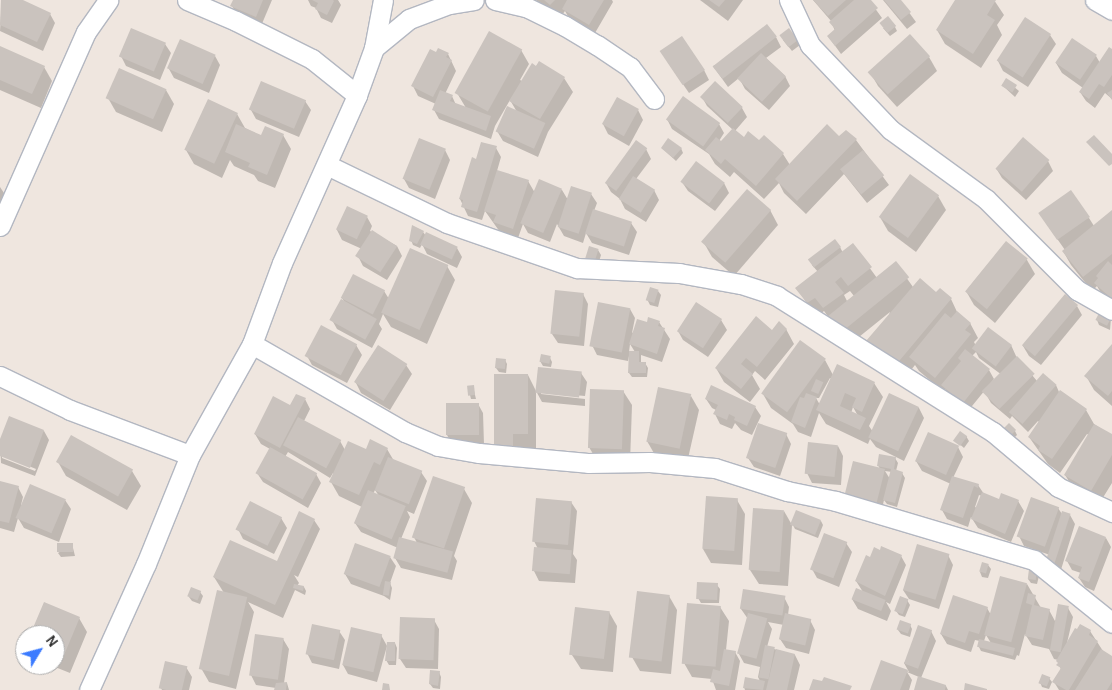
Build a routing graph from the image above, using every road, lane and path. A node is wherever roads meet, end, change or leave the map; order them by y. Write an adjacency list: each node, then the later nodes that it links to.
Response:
1 (108, 0): 13 (street)
2 (187, 0): 10 (street)
3 (383, 0): 9 (street)
4 (474, 0): 9 (street)
5 (495, 0): 11 (street)
6 (789, 0): 14 (street)
7 (1095, 0): 8 (street)
8 (1112, 10)
9 (374, 48): 10 (street)
10 (357, 95): 12 (street)
11 (654, 99)
12 (327, 165): 15 (street); 18 (street)
13 (0, 226)
14 (1112, 310)
15 (252, 344): 17 (street); 19 (street)
16 (0, 376): 17 (street)
17 (190, 455): 20 (street)
18 (1112, 512)
19 (1112, 623)
20 (89, 690)

